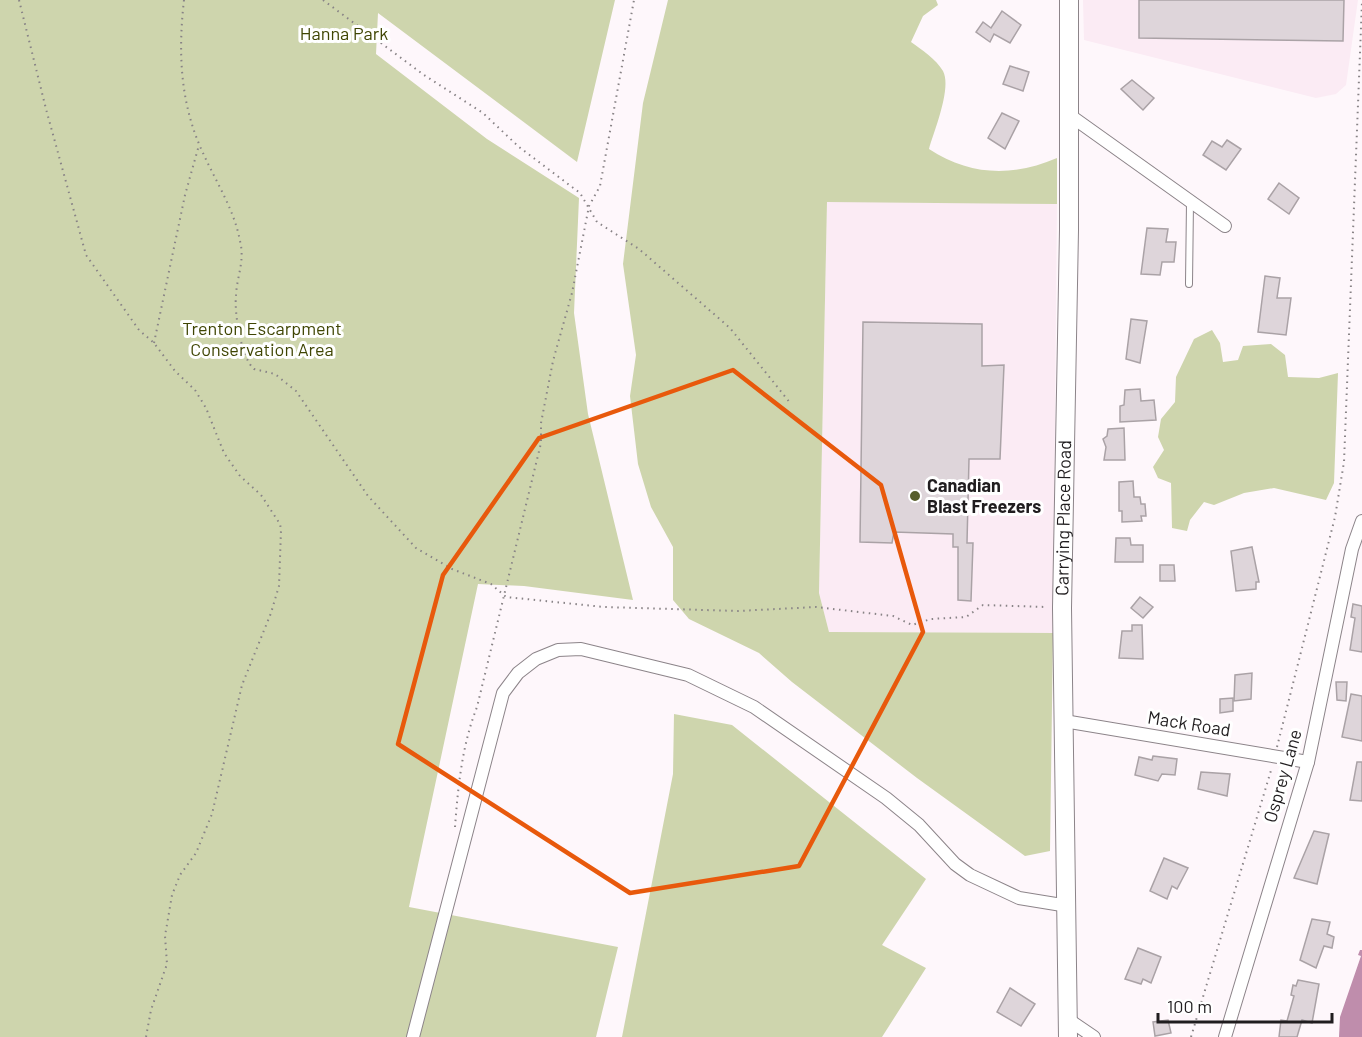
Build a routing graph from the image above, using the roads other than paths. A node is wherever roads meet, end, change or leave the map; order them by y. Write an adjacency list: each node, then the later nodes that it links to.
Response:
1 (1069, 0): 2 (main road, Carrying Place Road)
2 (1068, 114): 3 (street); 7 (main road, Carrying Place Road)
3 (1190, 202): 4 (street); 5 (lane)
4 (1225, 226)
5 (1189, 284)
6 (1362, 521): 8 (street, Osprey Lane)
7 (1064, 722): 8 (street, Mack Road); 9 (main road, Carrying Place Road)
8 (1308, 762): 13 (street, Osprey Lane)
9 (1068, 906): 10 (main road, Carrying Place Road); 11 (street)
10 (1069, 1029): 12 (street)
11 (413, 1037)
12 (1094, 1037)
13 (1225, 1037)

